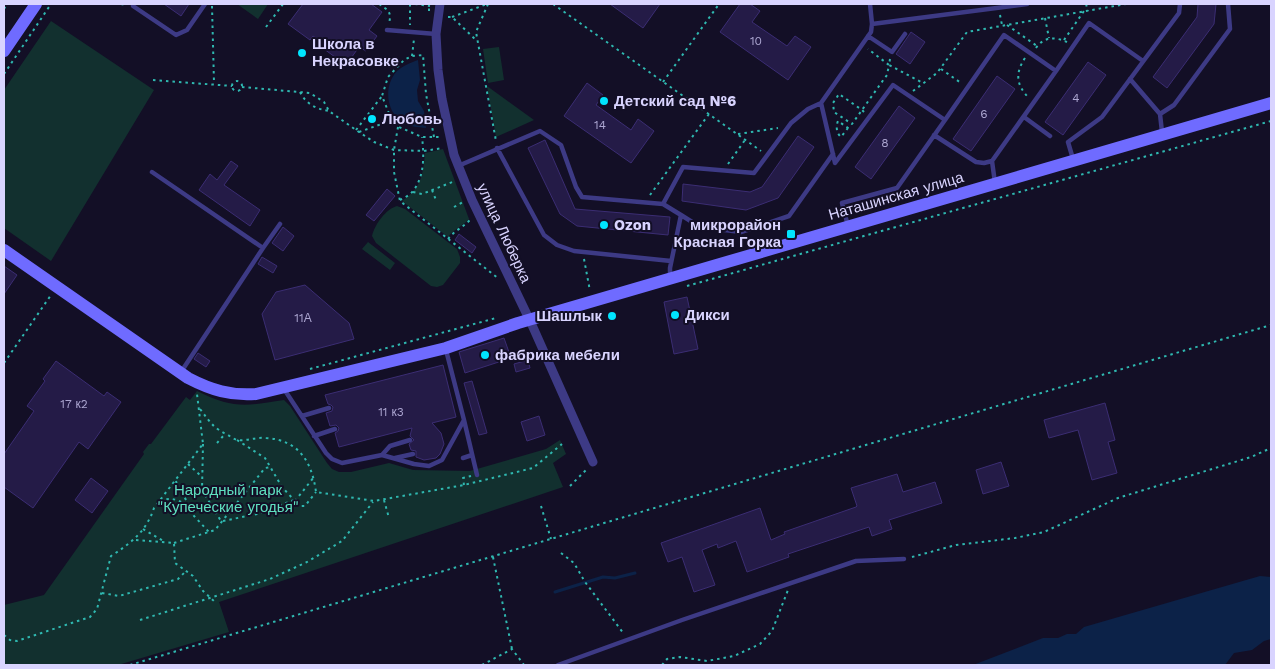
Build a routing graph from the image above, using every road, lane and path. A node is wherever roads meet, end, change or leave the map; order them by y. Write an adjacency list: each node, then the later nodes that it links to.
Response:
1 (7, 4): 20 (path)
2 (36, 4): 42 (street)
3 (51, 4): 50 (path)
4 (133, 4): 5 (lane)
5 (205, 4)
6 (212, 4): 54 (path)
7 (283, 4): 28 (path)
8 (379, 4): 29 (path)
9 (410, 4): 30 (path)
10 (415, 4): 21 (path)
11 (488, 4): 24 (path); 38 (path)
12 (553, 4): 53 (path)
13 (719, 4): 53 (path)
14 (870, 4): 26 (lane)
15 (1027, 4): 19 (lane)
16 (1086, 4): 22 (path)
17 (1180, 4): 46 (lane)
18 (1228, 4): 67 (lane)
19 (999, 8): 26 (lane); 33 (path)
20 (4, 9)
21 (439, 9): 24 (path); 31 (street, улица Люберка)
22 (1088, 10)
23 (1084, 11): 37 (path)
24 (452, 17): 38 (path)
25 (1045, 18): 35 (path)
26 (872, 24): 34 (lane)
27 (1007, 25): 41 (path)
28 (266, 27)
29 (387, 30): 30 (lane)
30 (410, 32): 31 (lane)
31 (436, 34): 95 (street, улица Люберка)
32 (905, 34): 43 (lane)
33 (1004, 35): 44 (lane); 58 (lane)
34 (868, 36): 39 (lane); 43 (lane)
35 (1049, 38): 37 (path); 41 (path)
36 (422, 40): 45 (path)
37 (1064, 40): 40 (path)
38 (478, 42): 88 (path)
39 (862, 45): 47 (path); 62 (lane)
40 (1074, 45): 46 (lane); 49 (lane)
41 (1037, 46): 44 (path)
42 (4, 51)
43 (892, 52): 47 (path)
44 (1030, 53): 49 (lane); 61 (path)
45 (412, 56): 60 (path); 84 (path)
46 (1143, 61): 51 (lane)
47 (889, 65): 55 (path); 64 (path)
48 (941, 68): 58 (path)
49 (1056, 71): 61 (lane)
50 (4, 74)
51 (1130, 79): 67 (lane); 93 (lane)
52 (153, 80): 54 (path)
53 (663, 82): 66 (path)
54 (214, 83): 56 (path)
55 (923, 83)
56 (232, 86): 57 (path); 57 (path)
57 (242, 86): 59 (path)
58 (967, 88): 71 (lane)
59 (300, 91): 65 (path); 65 (path)
60 (382, 96): 70 (path); 76 (path)
61 (1034, 102): 69 (lane)
62 (821, 103): 74 (lane); 91 (lane)
63 (1271, 103): 80 (street, Наташинская улица)
64 (862, 110): 64 (path); 68 (path)
65 (329, 111): 76 (path)
66 (709, 114): 78 (path); 105 (path)
67 (1160, 114): 80 (lane)
68 (870, 116): 71 (lane); 79 (lane)
69 (1024, 117): 82 (lane); 94 (lane)
70 (393, 120): 73 (path); 77 (path)
71 (945, 120): 81 (lane)
72 (1271, 122): 119 (path)
73 (398, 127): 83 (path); 89 (path)
74 (788, 127): 78 (path); 92 (lane)
75 (848, 128): 75 (path); 79 (path)
76 (356, 130): 77 (path)
77 (360, 132): 89 (path)
78 (738, 134): 86 (path)
79 (857, 134): 91 (lane)
80 (1162, 134): 93 (street, Наташинская улица)
81 (934, 135): 94 (lane); 111 (lane)
82 (1050, 136)
83 (422, 137): 84 (path); 90 (path)
84 (434, 137): 85 (path)
85 (441, 137)
86 (745, 140): 92 (path); 96 (path)
87 (444, 148): 90 (path)
88 (497, 148): 95 (lane); 105 (lane); 115 (lane)
89 (394, 150): 90 (path); 103 (path)
90 (424, 151): 101 (path)
91 (833, 154): 108 (lane)
92 (767, 155): 96 (lane)
93 (1073, 160): 99 (street, Наташинская улица)
94 (992, 161): 99 (lane)
95 (458, 166): 123 (street, улица Люберка)
96 (723, 170): 106 (lane)
97 (152, 172): 113 (lane)
98 (455, 181): 100 (path)
99 (996, 184): 111 (street, Наташинская улица)
100 (432, 190): 101 (path); 102 (path)
101 (413, 192): 103 (path)
102 (436, 200)
103 (400, 201): 112 (path)
104 (464, 201): 107 (path)
105 (646, 202): 106 (lane)
106 (663, 204): 108 (lane)
107 (454, 207)
108 (681, 215): 116 (lane)
109 (472, 218): 112 (path)
110 (280, 224): 113 (lane)
111 (848, 227): 117 (street, Наташинская улица)
112 (448, 239): 118 (path)
113 (263, 248): 128 (lane)
114 (4, 250): 120 (street, Наташинская улица)
115 (583, 252): 116 (lane); 121 (path)
116 (671, 261): 117 (lane)
117 (670, 280): 123 (street, Наташинская улица)
118 (502, 282)
119 (684, 287)
120 (57, 288): 126 (path); 128 (street, Наташинская улица)
121 (590, 292)
122 (504, 316): 127 (path)
123 (529, 320): 125 (street, Наташинская улица); 149 (street, улица Люберка)
124 (1271, 325): 168 (path)
125 (446, 348): 129 (street, Наташинская улица); 134 (lane)
126 (4, 363)
127 (308, 369)
128 (180, 373): 129 (street, Наташинская улица)
129 (283, 387): 133 (lane)
130 (196, 393): 131 (path)
131 (199, 408): 136 (path); 141 (path)
132 (329, 408): 133 (lane)
133 (302, 416): 137 (lane)
134 (464, 420): 146 (lane); 147 (lane)
135 (334, 429): 137 (lane)
136 (225, 434): 138 (path); 140 (path)
137 (314, 436): 145 (lane)
138 (237, 440): 151 (path); 154 (path)
139 (410, 440): 145 (lane)
140 (216, 443)
141 (203, 444): 150 (path); 153 (path)
142 (562, 444): 159 (path)
143 (1271, 448): 174 (path)
144 (413, 454): 147 (lane)
145 (382, 455): 147 (lane)
146 (472, 455): 148 (lane); 152 (lane)
147 (394, 458)
148 (462, 458)
149 (593, 462): 156 (path)
150 (188, 464): 153 (path); 155 (path)
151 (271, 466): 158 (path); 165 (path)
152 (477, 475)
153 (202, 477): 165 (path)
154 (314, 478): 157 (path); 158 (path)
155 (176, 481): 160 (path); 162 (path)
156 (570, 486)
157 (316, 492): 158 (path); 161 (path)
158 (294, 500): 165 (path)
159 (384, 500): 161 (path); 164 (path)
160 (160, 501): 162 (path); 166 (path)
161 (374, 501): 178 (path)
162 (187, 505): 167 (path)
163 (541, 506): 168 (path)
164 (389, 518)
165 (221, 521): 167 (path)
166 (143, 529): 169 (path); 170 (path)
167 (209, 532): 171 (path)
168 (551, 539): 173 (path)
169 (135, 540): 170 (path); 177 (path)
170 (166, 543): 171 (path)
171 (174, 543): 175 (path)
172 (561, 553): 182 (path)
173 (493, 557): 183 (path); 184 (path)
174 (904, 559): 176 (lane)
175 (186, 571): 177 (path); 178 (path)
176 (791, 584): 182 (lane); 188 (path)
177 (101, 592): 181 (path)
178 (211, 598): 179 (path); 180 (path)
179 (215, 602)
180 (140, 620)
181 (4, 635)
182 (628, 640): 187 (lane)
183 (512, 649): 185 (path); 186 (path)
184 (130, 665)
185 (482, 665)
186 (524, 665)
187 (558, 665)
188 (662, 665)

